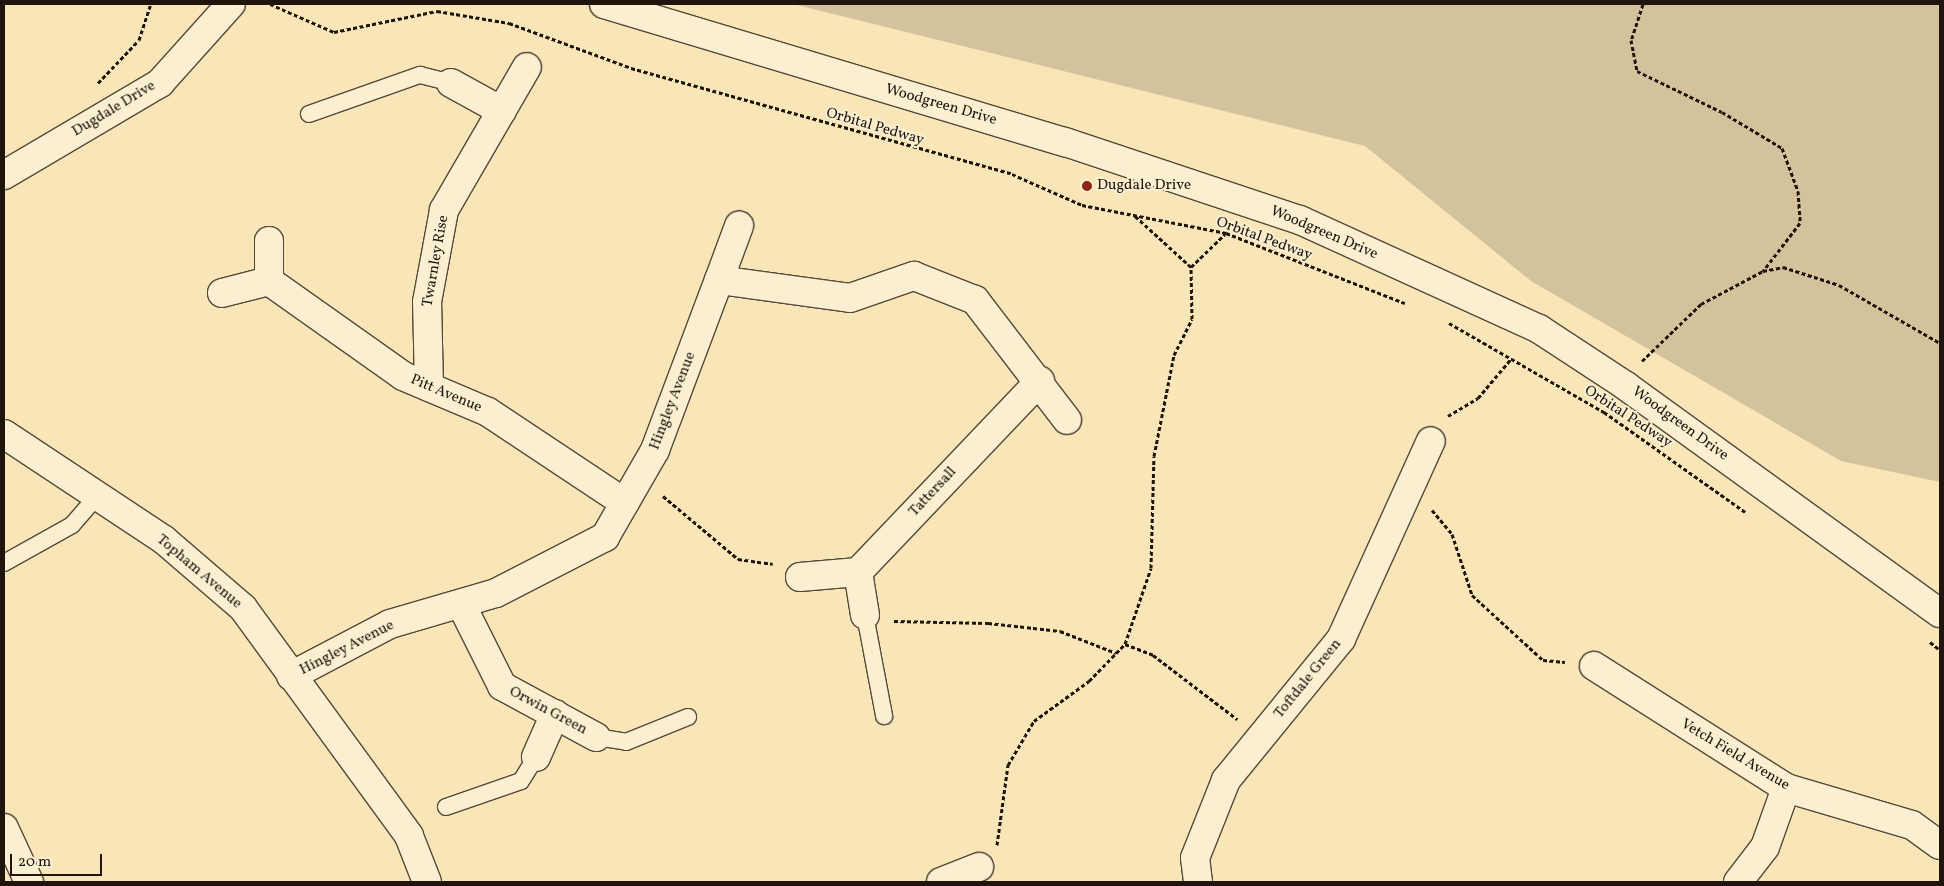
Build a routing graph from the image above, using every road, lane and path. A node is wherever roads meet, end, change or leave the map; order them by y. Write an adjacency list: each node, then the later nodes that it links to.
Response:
1 (151, 4): 8 (path)
2 (231, 4): 11 (street, Dugdale Drive)
3 (270, 4): 12 (path, Orbital Pedway)
4 (604, 4): 26 (street, Woodgreen Drive)
5 (1643, 4): 17 (path)
6 (527, 67): 9 (street, Twarnley Rise)
7 (451, 82): 9 (street); 10 (lane)
8 (89, 90)
9 (502, 110): 27 (street, Twarnley Rise)
10 (309, 114)
11 (4, 175)
12 (1134, 215): 14 (path, Orbital Pedway); 16 (path)
13 (739, 226): 18 (street, Hingley Avenue)
14 (1226, 233): 16 (path); 21 (path, Orbital Pedway)
15 (269, 241): 19 (street)
16 (1191, 267): 44 (path)
17 (1763, 271): 23 (path); 26 (path)
18 (719, 280): 25 (street); 32 (street, Hingley Avenue)
19 (269, 281): 20 (street); 27 (street, Pitt Avenue)
20 (222, 293)
21 (1413, 306)
22 (1446, 322): 24 (path, Orbital Pedway)
23 (1940, 343)
24 (1512, 359): 28 (path, Orbital Pedway); 31 (path)
25 (1040, 381): 29 (street); 38 (street, Tattersall)
26 (1626, 386): 28 (path); 41 (street, Woodgreen Drive)
27 (429, 387): 35 (street, Pitt Avenue)
28 (1604, 412): 36 (path, Orbital Pedway)
29 (1067, 420)
30 (4, 434): 34 (street, Topham Avenue)
31 (1430, 441): 33 (street, Toftdale Green)
32 (640, 476): 35 (street, Hingley Avenue); 39 (path)
33 (1411, 484): 47 (path); 53 (street, Toftdale Green)
34 (96, 497): 37 (lane); 48 (street, Topham Avenue)
35 (625, 503): 40 (street, Hingley Avenue)
36 (1754, 518)
37 (4, 563)
38 (858, 572): 39 (street); 42 (street)
39 (800, 577)
40 (461, 604): 48 (street, Hingley Avenue); 49 (street, Orwin Green)
41 (1940, 613)
42 (865, 614): 46 (path); 50 (lane)
43 (1923, 637): 45 (path)
44 (1125, 644): 46 (path); 53 (path)
45 (1940, 650)
46 (1116, 653): 59 (path)
47 (1594, 666): 55 (street, Vetch Field Avenue)
48 (291, 676): 61 (street, Topham Avenue)
49 (554, 714): 52 (street, Orwin Green); 54 (street)
50 (884, 716)
51 (688, 717): 52 (lane)
52 (596, 737)
53 (1261, 737): 63 (street, Toftdale Green)
54 (536, 757): 56 (lane)
55 (1786, 788): 58 (street, Vetch Field Avenue); 64 (street)
56 (446, 808)
57 (4, 828): 60 (street)
58 (1940, 845)
59 (988, 859): 62 (street)
60 (29, 882)
61 (427, 882)
62 (942, 882)
63 (1198, 882)
64 (1738, 882)

